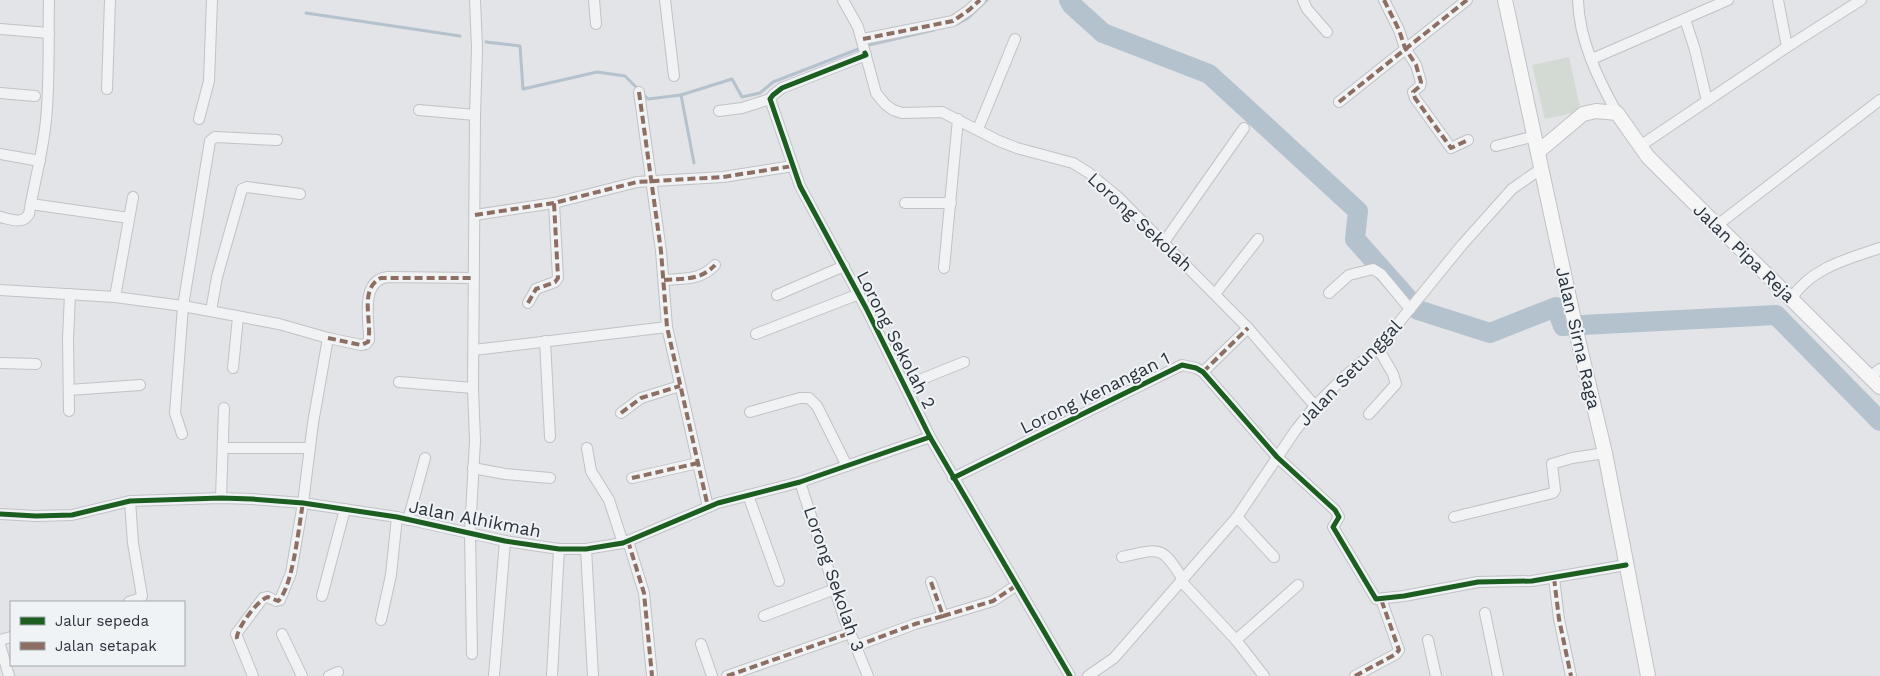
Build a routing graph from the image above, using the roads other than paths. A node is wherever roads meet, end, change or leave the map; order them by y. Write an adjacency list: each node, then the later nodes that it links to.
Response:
1 (49, 0): 21 (street)
2 (110, 0): 28 (street)
3 (212, 0): 40 (street)
4 (475, 0): 39 (street)
5 (594, 0): 18 (street)
6 (665, 0): 27 (street)
7 (843, 0): 23 (street, Lorong Sekolah)
8 (980, 0): 23 (street)
9 (1303, 0): 20 (street)
10 (1384, 0): 25 (street)
11 (1467, 0): 25 (street)
12 (1505, 0): 44 (street, Jalan Sirna Raga)
13 (1578, 0): 26 (street)
14 (1728, 0): 17 (street)
15 (1778, 0): 24 (street)
16 (1861, 0): 24 (street)
17 (1685, 19): 26 (street); 34 (street)
18 (596, 24)
19 (0, 29): 21 (street)
20 (1326, 32)
21 (48, 33): 51 (street)
22 (1015, 39): 43 (street)
23 (864, 47): 32 (street); 41 (street, Lorong Sekolah)
24 (1787, 47): 34 (street)
25 (1405, 48): 35 (street); 46 (street)
26 (1592, 59): 38 (street)
27 (674, 76)
28 (107, 89)
29 (639, 92): 54 (street)
30 (0, 93): 31 (street)
31 (35, 96)
32 (770, 100): 37 (street); 52 (street, Lorong Sekolah 2)
33 (1880, 100): 64 (street)
34 (1707, 101): 48 (street)
35 (1339, 102)
36 (419, 110): 39 (street)
37 (719, 111)
38 (1617, 113): 48 (street, Jalan Pipa Reja); 49 (street)
39 (474, 115): 61 (street)
40 (199, 119)
41 (958, 119): 43 (street, Lorong Sekolah); 59 (street)
42 (1244, 128): 66 (street)
43 (978, 129): 66 (street, Lorong Sekolah)
44 (1535, 136): 47 (street); 49 (street, Jalan Sirna Raga)
45 (277, 140): 82 (street)
46 (1468, 140)
47 (1496, 146)
48 (1640, 146): 64 (street, Jalan Pipa Reja)
49 (1539, 151): 53 (street, Jalan Sirna Raga)
50 (0, 154): 51 (street)
51 (40, 161): 60 (street)
52 (792, 166): 54 (street); 69 (street, Lorong Sekolah 2)
53 (1542, 168): 83 (street, Jalan Setunggal); 117 (street, Jalan Sirna Raga)
54 (651, 180): 57 (street); 72 (street)
55 (300, 194): 84 (street)
56 (133, 197): 63 (street)
57 (554, 203): 61 (street); 81 (street)
58 (905, 203): 59 (street)
59 (951, 203): 70 (street)
60 (31, 204): 62 (street); 63 (street)
61 (475, 215): 71 (street)
62 (0, 217)
63 (129, 218): 79 (street)
64 (1716, 226): 80 (street, Jalan Pipa Reja)
65 (1258, 239): 77 (street)
66 (1164, 242): 77 (street, Lorong Sekolah)
67 (1880, 248): 80 (street)
68 (715, 264): 72 (street)
69 (844, 266): 76 (street, Lorong Sekolah 2); 78 (street)
70 (944, 268)
71 (474, 278): 89 (street); 92 (street)
72 (664, 280): 86 (street)
73 (0, 290): 75 (street)
74 (1329, 293): 83 (street)
75 (70, 294): 79 (street); 104 (street)
76 (859, 294): 88 (street); 102 (street, Lorong Sekolah 2)
77 (1215, 294): 87 (street, Lorong Sekolah)
78 (777, 295)
79 (115, 297): 82 (street)
80 (1791, 299): 98 (street, Jalan Pipa Reja)
81 (528, 303)
82 (183, 306): 84 (street); 111 (street)
83 (1412, 306): 91 (street, Jalan Setunggal)
84 (211, 311): 85 (street)
85 (238, 317): 89 (street); 96 (street)
86 (667, 327): 90 (street); 101 (street)
87 (1248, 328): 97 (street); 105 (street, Lorong Sekolah)
88 (756, 334)
89 (328, 338): 115 (street)
90 (545, 341): 92 (street); 112 (street)
91 (1378, 348): 105 (street, Jalan Setunggal); 110 (street)
92 (474, 350): 103 (street)
93 (964, 362): 102 (street)
94 (0, 363): 95 (street)
95 (36, 364)
96 (232, 368)
97 (1203, 372): 118 (street); 125 (street, Lorong Kenangan 1)
98 (1877, 378)
99 (399, 382): 103 (street)
100 (140, 385): 104 (street)
101 (680, 386): 109 (street); 120 (street)
102 (905, 386): 113 (street, Lorong Sekolah 2)
103 (473, 388): 122 (street)
104 (69, 390): 107 (street)
105 (1315, 406): 118 (street, Jalan Setunggal)
106 (224, 408): 114 (street)
107 (69, 411)
108 (750, 412): 121 (street)
109 (621, 413)
110 (1368, 414)
111 (182, 434)
112 (550, 437)
113 (930, 437): 121 (street, Jalan Alhikmah); 125 (street, Lorong Sekolah 2)
114 (224, 448): 115 (street); 128 (street)
115 (310, 448): 130 (street)
116 (587, 448): 140 (street)
117 (1605, 452): 135 (street); 145 (street, Jalan Sirna Raga)
118 (1277, 457): 134 (street, Jalan Setunggal); 154 (street)
119 (425, 458): 137 (street)
120 (698, 463): 124 (street); 131 (street)
121 (847, 466): 126 (street, Jalan Alhikmah)
122 (473, 468): 123 (street); 138 (street)
123 (550, 478)
124 (632, 478)
125 (953, 478): 150 (street, Lorong Sekolah 2)
126 (800, 482): 127 (street, Jalan Alhikmah); 152 (street, Lorong Sekolah 3)
127 (748, 495): 131 (street, Jalan Alhikmah); 148 (street)
128 (221, 498): 129 (street, Jalan Alhikmah); 130 (street, Jalan Alhikmah)
129 (130, 501): 133 (street, Jalan Alhikmah); 155 (street)
130 (303, 503): 132 (street, Jalan Alhikmah); 171 (street)
131 (708, 507): 140 (street, Jalan Alhikmah)
132 (344, 509): 136 (street, Jalan Alhikmah); 153 (street)
133 (0, 514)
134 (1237, 517): 144 (street); 147 (street, Jalan Setunggal)
135 (1454, 517)
136 (397, 518): 137 (street, Jalan Alhikmah); 159 (street)
137 (408, 520): 138 (street, Jalan Alhikmah)
138 (470, 532): 139 (street, Jalan Alhikmah); 167 (street)
139 (505, 541): 141 (street, Jalan Alhikmah); 173 (street)
140 (626, 542): 142 (street, Jalan Alhikmah); 176 (street)
141 (559, 549): 142 (street, Jalan Alhikmah); 174 (street)
142 (586, 549): 175 (street)
143 (1122, 556): 147 (street)
144 (1274, 557)
145 (1626, 565): 146 (street); 186 (street, Jalan Sirna Raga)
146 (1554, 578): 154 (street); 185 (street)
147 (1182, 580): 162 (street); 170 (street, Jalan Setunggal)
148 (779, 581)
149 (932, 582): 158 (street)
150 (1017, 585): 158 (street); 180 (street, Lorong Sekolah 2)
151 (1298, 585): 162 (street)
152 (835, 589): 157 (street); 160 (street, Lorong Sekolah 3)
153 (322, 596)
154 (1381, 599): 169 (street)
155 (132, 601)
156 (1485, 613): 184 (street)
157 (764, 616)
158 (943, 616): 166 (street)
159 (381, 620)
160 (850, 633): 166 (street, Lorong Sekolah 3); 178 (street)
161 (282, 634): 172 (street)
162 (1236, 640): 181 (street)
163 (1428, 640): 183 (street)
164 (701, 644): 177 (street)
165 (0, 645): 168 (street)
166 (856, 646): 179 (street, Lorong Sekolah 3)
167 (472, 654)
168 (5, 670)
169 (1368, 672): 182 (street)
170 (1093, 675)
171 (253, 676)
172 (302, 676)
173 (494, 676)
174 (552, 676)
175 (593, 676)
176 (652, 676)
177 (712, 676)
178 (727, 676)
179 (868, 676)
180 (1070, 676)
181 (1264, 676)
182 (1355, 676)
183 (1436, 676)
184 (1498, 676)
185 (1571, 676)
186 (1648, 676)

